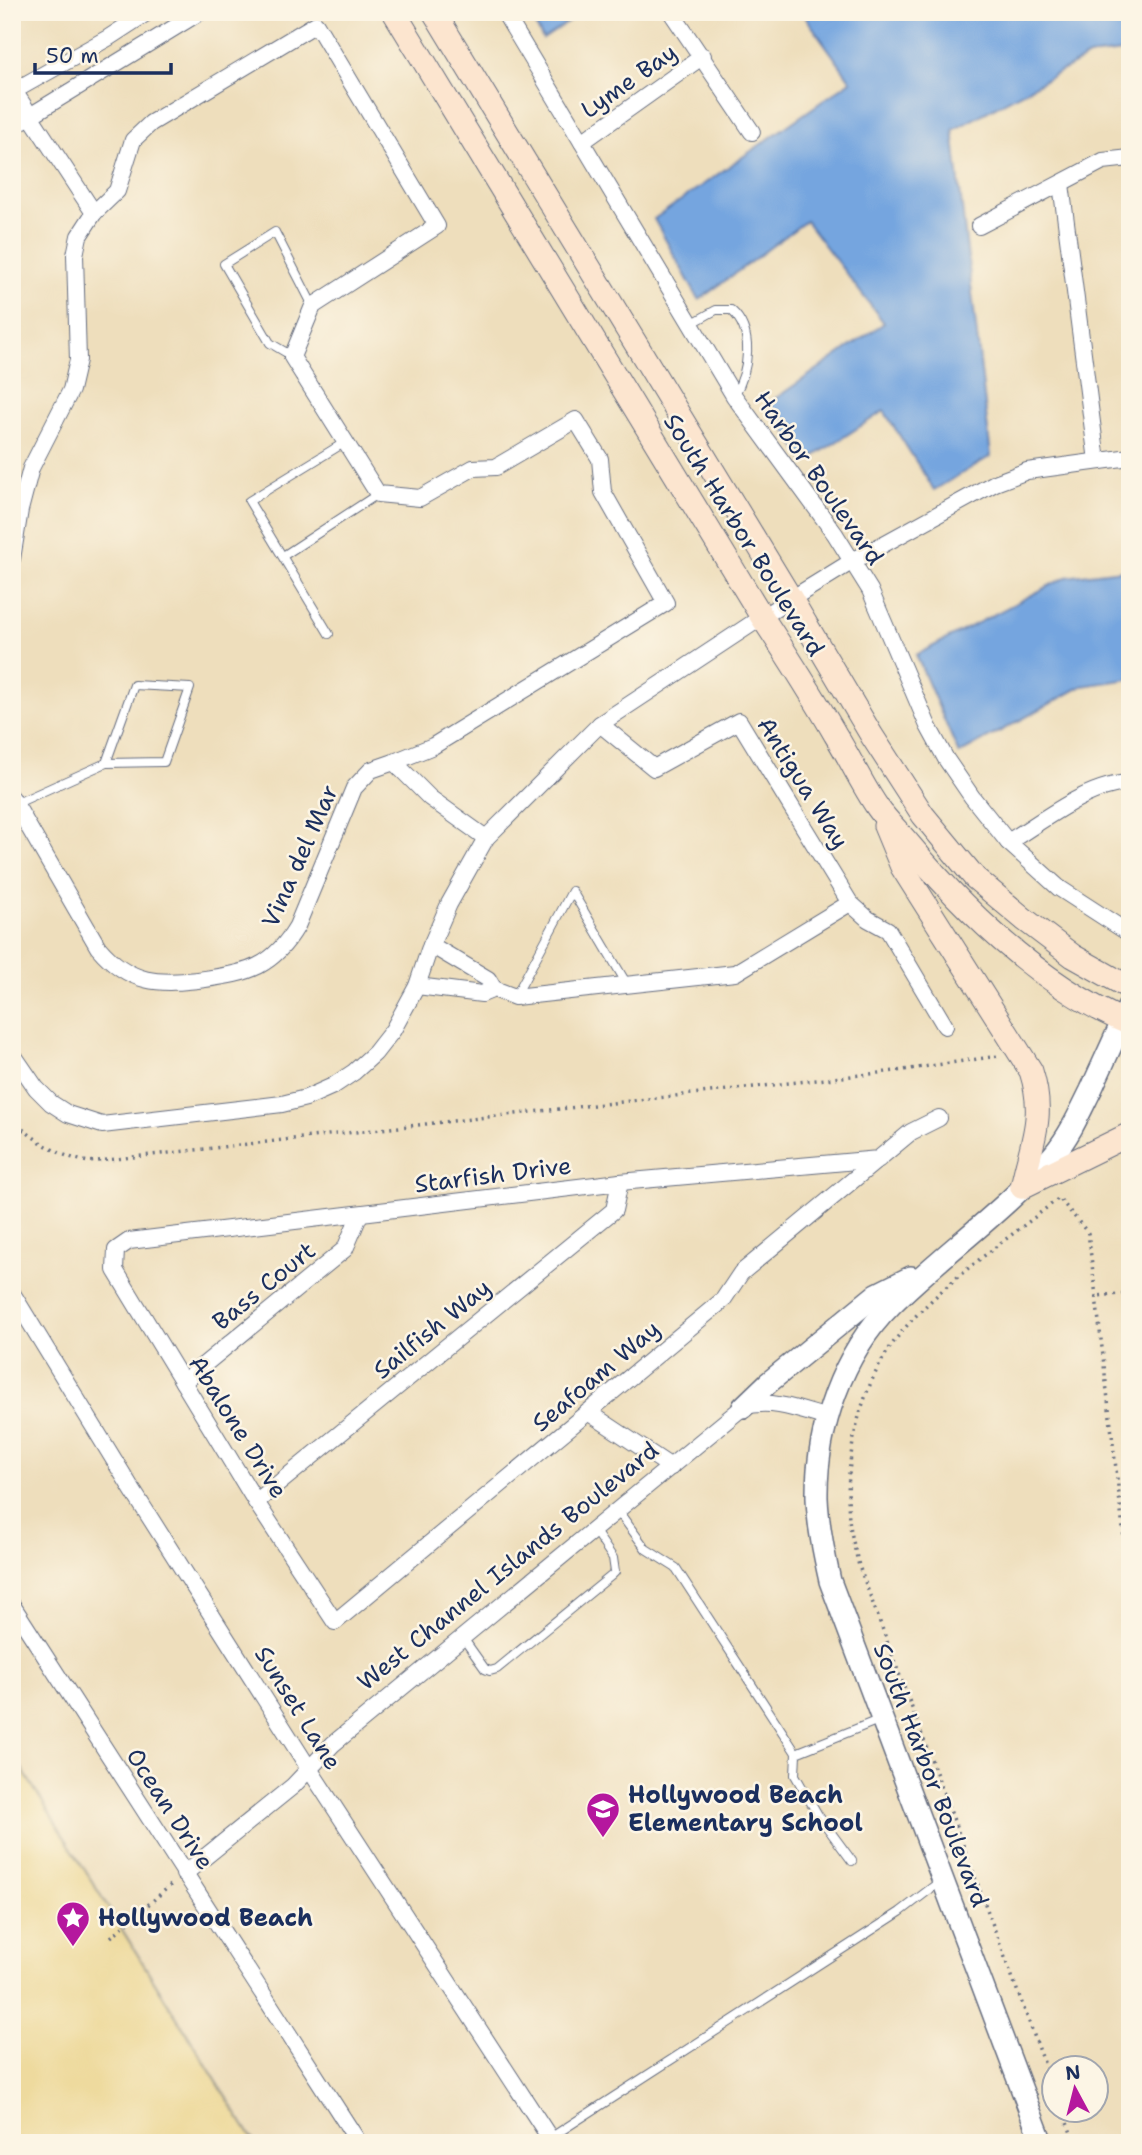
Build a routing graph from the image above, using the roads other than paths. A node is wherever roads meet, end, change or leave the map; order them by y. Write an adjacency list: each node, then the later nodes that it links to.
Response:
1 (148, 12): 8 (street)
2 (200, 12): 9 (street)
3 (394, 12): 29 (main road, South Harbor Boulevard)
4 (434, 12): 28 (main road, South Harbor Boulevard)
5 (504, 12): 12 (street, Harbor Boulevard)
6 (671, 12): 7 (street, Lyme Bay)
7 (703, 57): 11 (street, Lyme Bay); 12 (street, Lyme Bay)
8 (13, 90): 9 (street)
9 (31, 116): 10 (street); 15 (street)
10 (12, 127)
11 (752, 132)
12 (582, 142): 18 (street, Harbor Boulevard)
13 (1130, 158): 14 (street)
14 (1061, 184): 16 (street); 23 (street)
15 (94, 213): 17 (street); 26 (street)
16 (979, 226)
17 (313, 306): 19 (street); 19 (lane)
18 (689, 324): 20 (street, Harbor Boulevard); 20 (lane)
19 (292, 357): 21 (street)
20 (734, 396): 27 (street, Harbor Boulevard)
21 (347, 442): 24 (street); 25 (lane)
22 (1130, 457): 23 (street)
23 (1097, 461): 27 (street)
24 (378, 494): 25 (lane); 32 (street, Vina del Mar)
25 (283, 555): 30 (lane)
26 (12, 559)
27 (850, 562): 28 (street); 38 (street, Harbor Boulevard)
28 (791, 599): 29 (street); 45 (main road, South Harbor Boulevard)
29 (762, 617): 31 (street); 36 (main road, South Harbor Boulevard)
30 (329, 634)
31 (600, 724): 37 (street); 39 (street, Antigua Way)
32 (394, 762): 35 (street, Vina del Mar); 37 (street)
33 (106, 763): 33 (lane); 35 (lane)
34 (1130, 783): 38 (street)
35 (14, 801)
36 (877, 807): 49 (main road, South Harbor Boulevard); 56 (main road)
37 (486, 838): 41 (street)
38 (1008, 842): 40 (street, Harbor Boulevard)
39 (850, 903): 44 (street); 50 (street, Antigua Way)
40 (1130, 934)
41 (431, 945): 42 (street); 43 (street)
42 (476, 971): 46 (street); 47 (street)
43 (417, 986): 47 (street); 51 (street)
44 (628, 986): 48 (street); 48 (lane)
45 (1130, 988)
46 (495, 989): 47 (street); 48 (street)
47 (467, 992)
48 (514, 998)
49 (1127, 1016): 56 (street, West Channel Islands Boulevard)
50 (945, 1026)
51 (12, 1053)
52 (939, 1118): 54 (street, Seafoam Way)
53 (1130, 1134): 56 (main road)
54 (879, 1159): 55 (street, Starfish Drive); 63 (street, Seafoam Way)
55 (620, 1182): 57 (street, Starfish Drive); 66 (street, Sailfish Way)
56 (1022, 1187): 59 (street, West Channel Islands Boulevard)
57 (360, 1214): 58 (street, Starfish Drive); 61 (street, Bass Court)
58 (117, 1250): 61 (street, Abalone Drive)
59 (929, 1269): 62 (street, West Channel Islands Boulevard); 64 (street, West Channel Islands Boulevard)
60 (12, 1293): 74 (street, Sunset Lane)
61 (183, 1382): 66 (street, Abalone Drive)
62 (743, 1407): 64 (street); 65 (street, West Channel Islands Boulevard)
63 (588, 1412): 65 (street); 70 (street, Seafoam Way)
64 (827, 1418): 72 (street, South Harbor Boulevard)
65 (671, 1467): 67 (street, West Channel Islands Boulevard)
66 (257, 1502): 70 (street, Abalone Drive)
67 (618, 1511): 68 (street, West Channel Islands Boulevard); 73 (lane)
68 (594, 1530): 71 (street, West Channel Islands Boulevard); 71 (lane)
69 (12, 1605): 76 (street, Ocean Drive)
70 (335, 1622)
71 (463, 1638): 74 (street, West Channel Islands Boulevard)
72 (881, 1719): 73 (lane); 77 (street, South Harbor Boulevard)
73 (796, 1753): 75 (lane)
74 (308, 1768): 76 (street, West Channel Islands Boulevard); 78 (street, Sunset Lane)
75 (852, 1861)
76 (184, 1874): 79 (street, Ocean Drive)
77 (942, 1880): 78 (lane); 80 (street, South Harbor Boulevard)
78 (552, 2141)
79 (359, 2143)
80 (1042, 2143)

